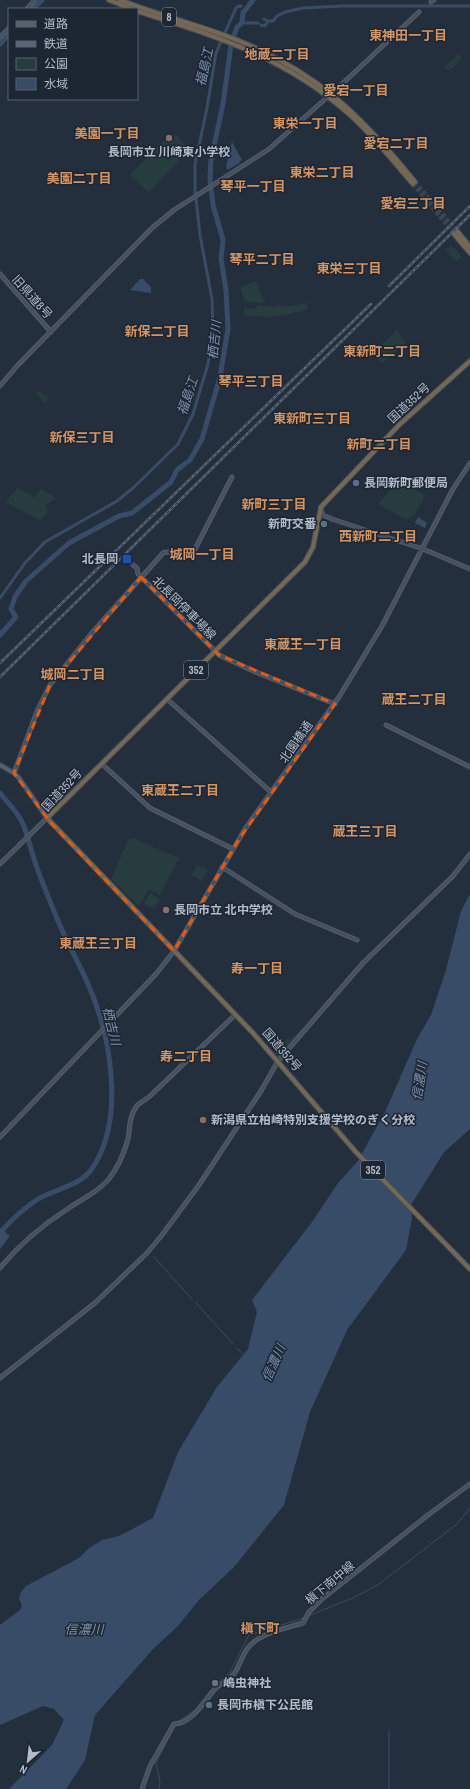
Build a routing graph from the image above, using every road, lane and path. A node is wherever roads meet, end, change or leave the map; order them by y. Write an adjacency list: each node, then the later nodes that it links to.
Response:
1 (35, 0): 4 (street)
2 (109, 0): 5 (highway)
3 (120, 0): 9 (highway, 8)
4 (28, 8)
5 (129, 8)
6 (138, 11): 9 (highway, 8)
7 (419, 12): 11 (street)
8 (8, 29): 10 (street)
9 (218, 35): 11 (highway, 8)
10 (0, 37)
11 (329, 95): 12 (highway, 8); 16 (street)
12 (414, 183)
13 (470, 247): 14 (highway)
14 (470, 253)
15 (0, 274): 16 (street, 旧県道8号)
16 (51, 332): 18 (street)
17 (470, 361): 21 (highway, 国道352号)
18 (0, 386)
19 (470, 463): 22 (street, 北園橋通)
20 (232, 477): 25 (street)
21 (320, 508): 22 (street); 26 (highway, 国道352号 / 352)
22 (423, 549): 24 (street); 28 (street, 北園橋通)
23 (133, 565): 25 (street, 北長岡停車場線)
24 (470, 569)
25 (141, 577): 26 (street, 北長岡停車場線); 33 (street)
26 (215, 652): 27 (highway, 国道352号 / 352); 28 (street, 北長岡停車場線)
27 (167, 699): 30 (highway, 国道352号 / 352); 34 (street)
28 (334, 704): 34 (street, 北園橋通)
29 (386, 725): 32 (street)
30 (102, 764): 35 (highway, 国道352号 / 352); 36 (street)
31 (0, 765): 33 (main road)
32 (470, 767)
33 (14, 773): 35 (main road)
34 (271, 792): 36 (street, 北園橋通)
35 (47, 818): 38 (street); 41 (highway, 国道352号 / 352)
36 (232, 849): 39 (street, 北園橋通)
37 (470, 854): 43 (street)
38 (0, 864)
39 (222, 867): 40 (street); 41 (street, 北園橋通)
40 (357, 940)
41 (174, 951): 42 (highway, 国道352号 / 352); 44 (street, 北園橋通)
42 (235, 1015): 43 (highway, 国道352号 / 352); 45 (street)
43 (280, 1063): 46 (highway, 国道352号 / 352); 47 (street)
44 (0, 1137)
45 (0, 1268)
46 (470, 1269)
47 (0, 1378)
48 (470, 1484): 49 (street, 槇下南中線)
49 (142, 1789)

